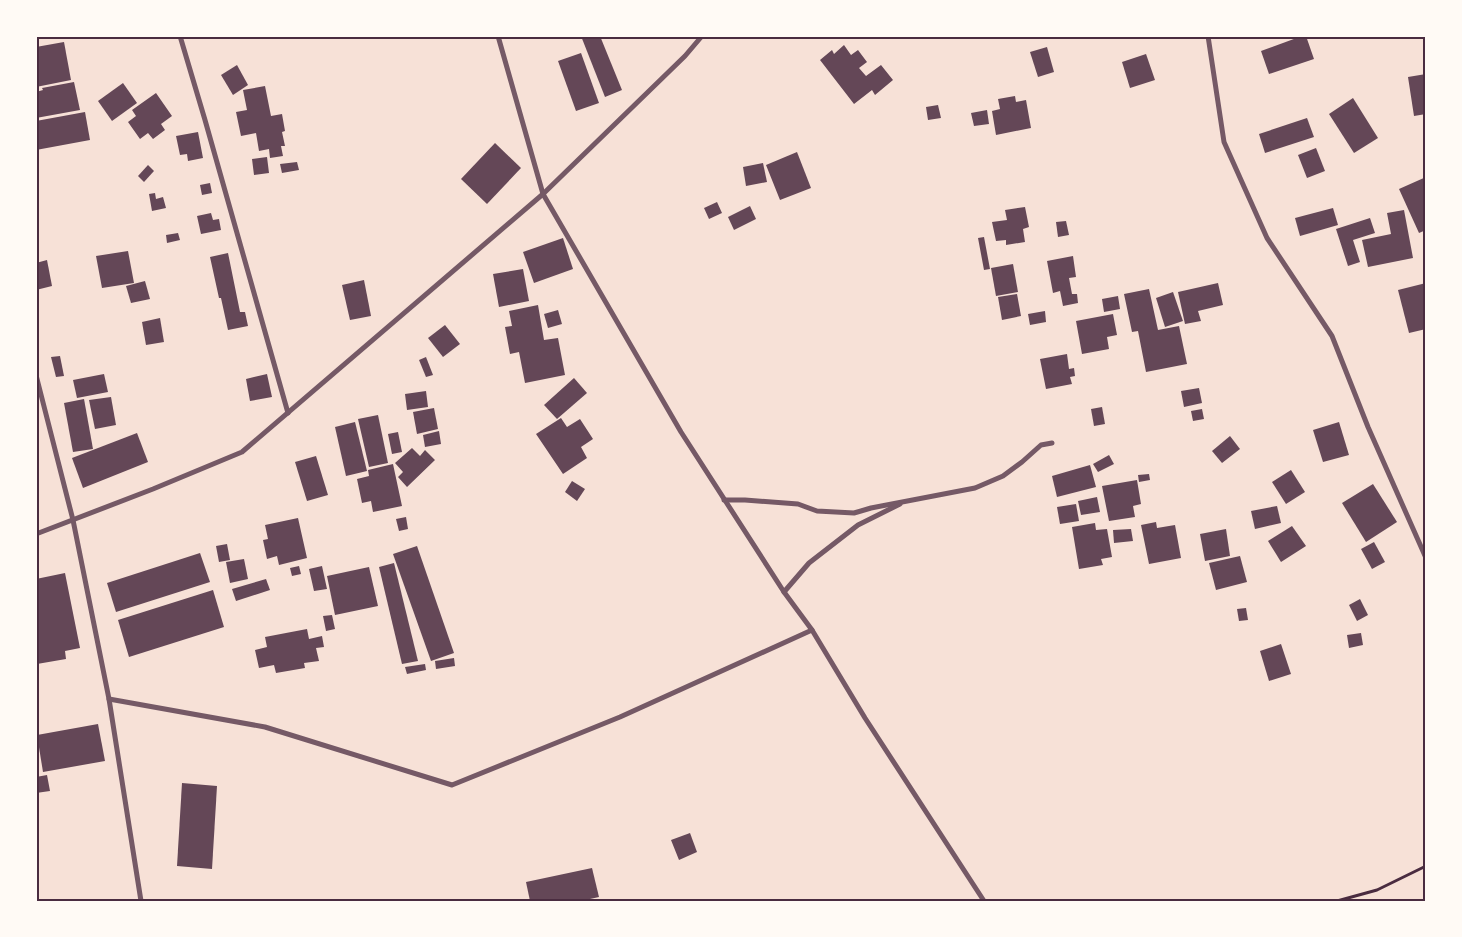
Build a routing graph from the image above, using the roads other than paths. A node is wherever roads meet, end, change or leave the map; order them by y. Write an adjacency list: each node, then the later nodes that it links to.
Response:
1 (180, 36): 7 (street)
2 (498, 36): 5 (street)
3 (702, 36): 5 (street)
4 (1208, 36): 13 (street)
5 (543, 194): 7 (street); 9 (street)
6 (36, 375): 11 (street)
7 (288, 413): 11 (street)
8 (1052, 443): 10 (street)
9 (724, 500): 10 (street); 14 (street)
10 (907, 501): 14 (street)
11 (73, 520): 12 (street); 16 (street)
12 (36, 534)
13 (1426, 558)
14 (784, 592): 15 (street)
15 (812, 630): 16 (street); 18 (street)
16 (109, 699): 17 (street)
17 (141, 901)
18 (984, 901)

